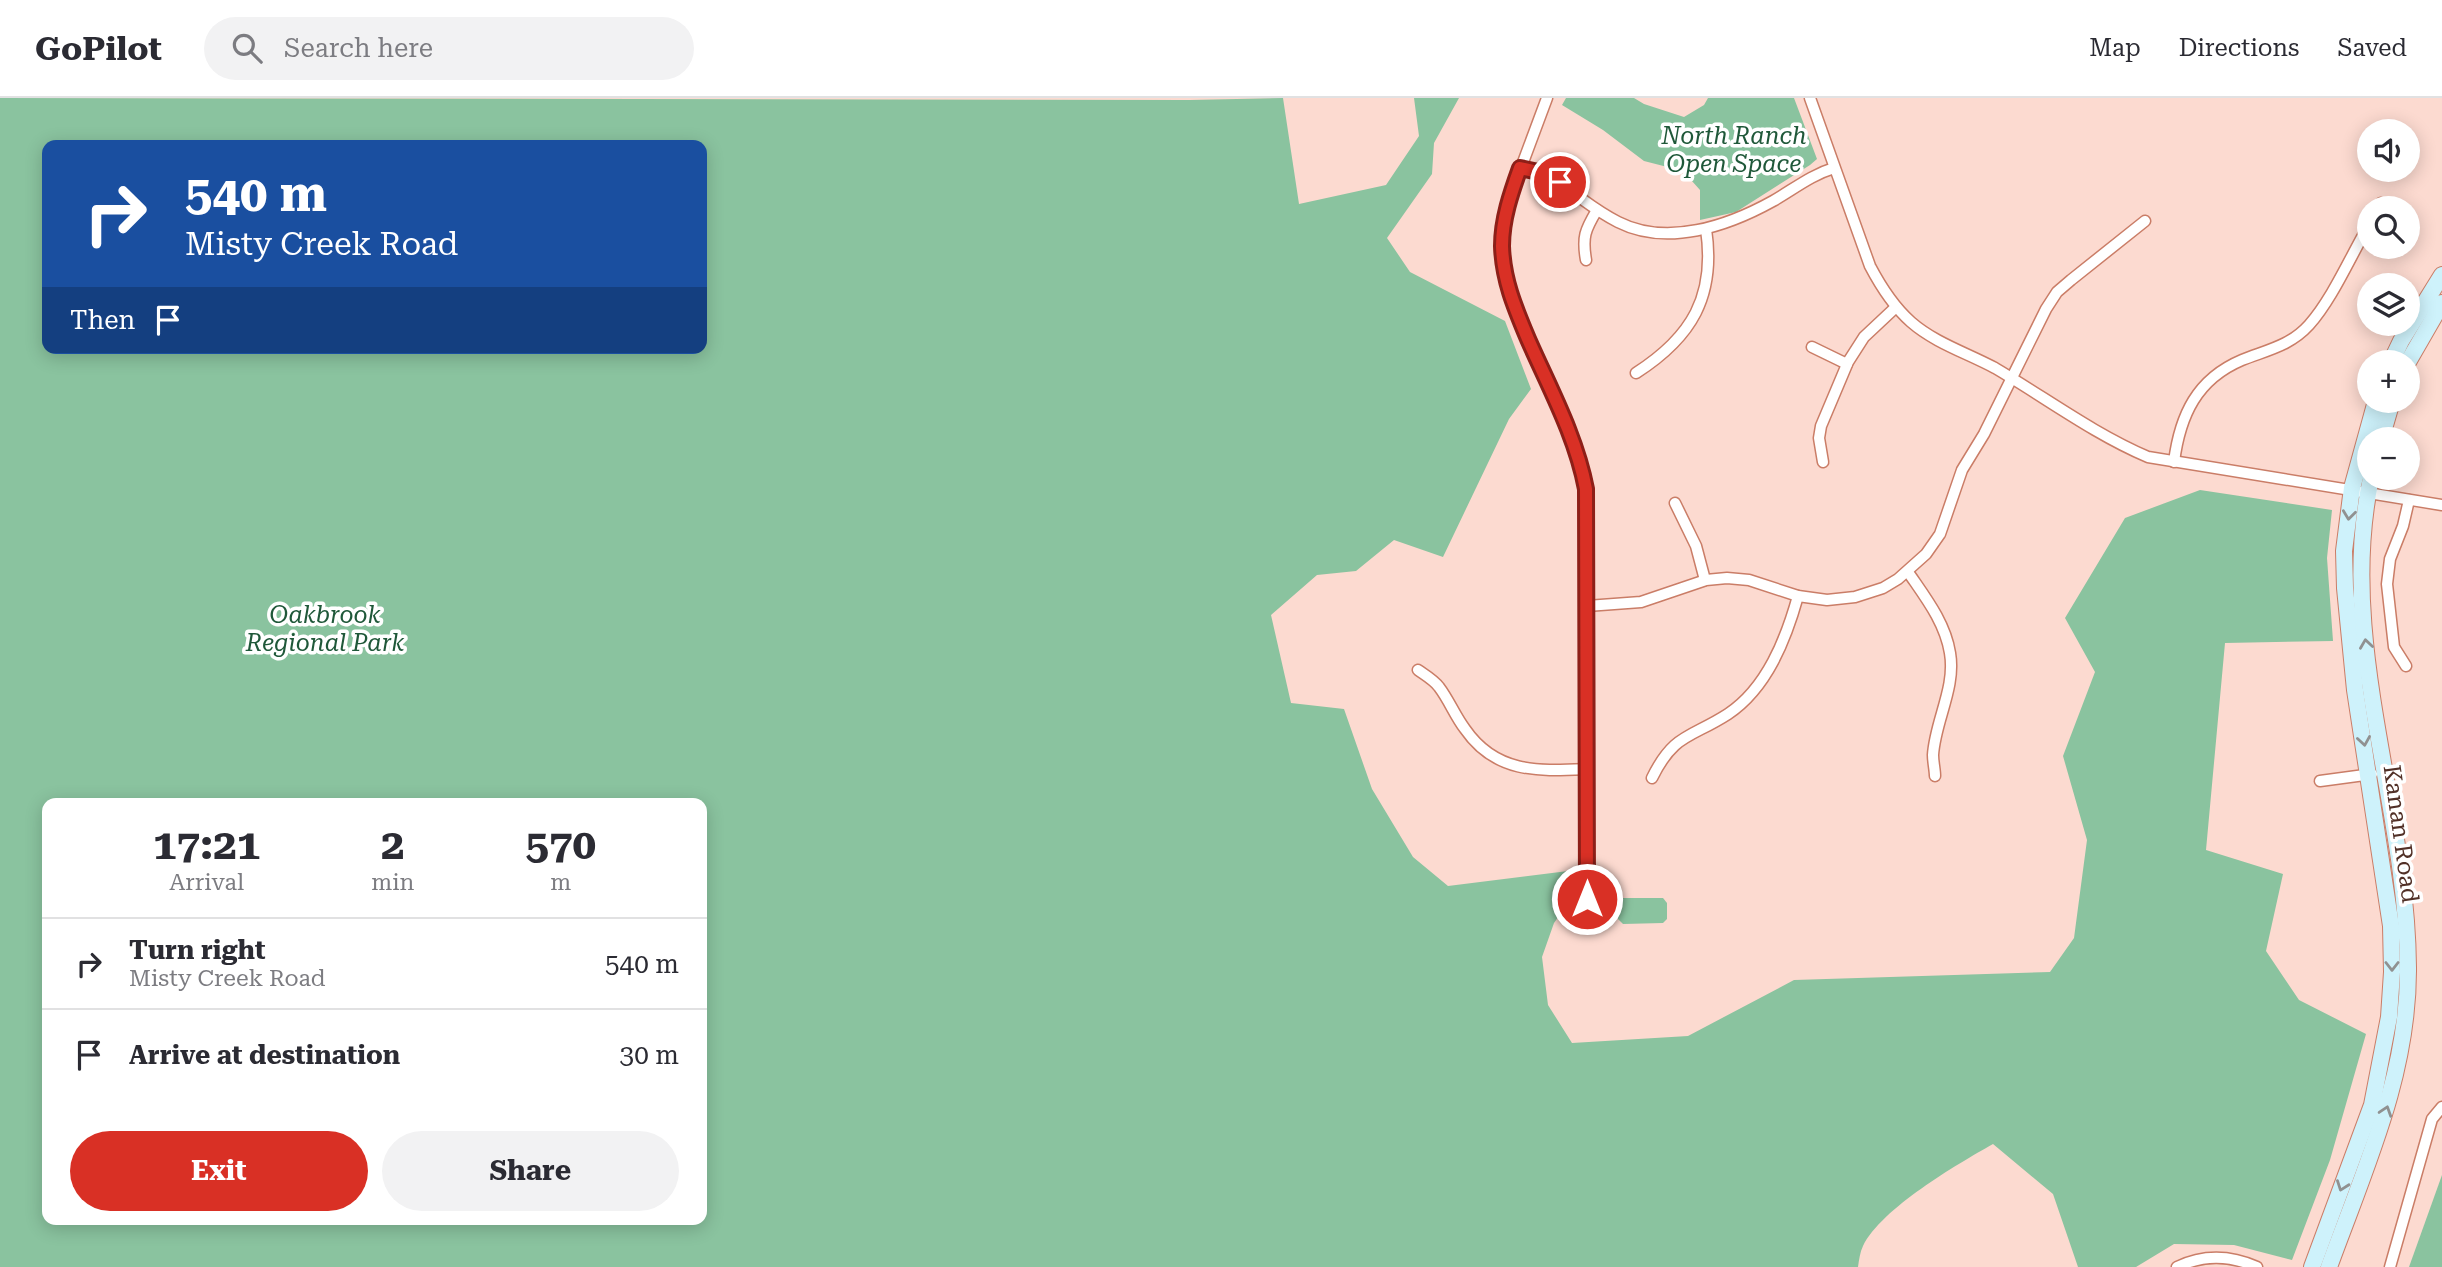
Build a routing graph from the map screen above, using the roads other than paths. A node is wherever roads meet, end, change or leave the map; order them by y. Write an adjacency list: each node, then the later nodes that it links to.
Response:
1 (1546, 98): 3 (street)
2 (1810, 98): 4 (street)
3 (1520, 168): 5 (street); 32 (street)
4 (1834, 168): 7 (street); 12 (street)
5 (1597, 210): 7 (street); 9 (street)
6 (2146, 221): 18 (street)
7 (1706, 229): 17 (street)
8 (2357, 246): 21 (street)
9 (1586, 260)
10 (2442, 275): 14 (main road)
11 (2442, 303): 15 (main road)
12 (1896, 307): 16 (street); 18 (street)
13 (1812, 347): 16 (street)
14 (2397, 350)
15 (2415, 350)
16 (1847, 364): 20 (street)
17 (1636, 373)
18 (2012, 378): 21 (street); 29 (street)
19 (2373, 413): 23 (main road, Kanan Road)
20 (1823, 462)
21 (2174, 462): 23 (street)
22 (2357, 487): 23 (street)
23 (2352, 488): 36 (main road, Kanan Road, one-way to 36)
24 (2369, 490): 36 (main road, Kanan Road, one-way to 24)
25 (2386, 490): 26 (street)
26 (2409, 499): 28 (street); 33 (street)
27 (1675, 503): 30 (street)
28 (2442, 505)
29 (1909, 572): 31 (street); 37 (street)
30 (1705, 580): 31 (street); 32 (street)
31 (1798, 596): 38 (street)
32 (1587, 606): 35 (street)
33 (2406, 666)
34 (1418, 670): 35 (street)
35 (1587, 769): 40 (street)
36 (2377, 773): 39 (street); 44 (main road, Kanan Road, one-way to 44); 45 (main road, Kanan Road, one-way to 36)
37 (1935, 776)
38 (1652, 778)
39 (2320, 781)
40 (1587, 899)
41 (2442, 1107): 46 (street)
42 (2177, 1267): 43 (street)
43 (2257, 1267)
44 (2312, 1267)
45 (2329, 1267)
46 (2390, 1267)

